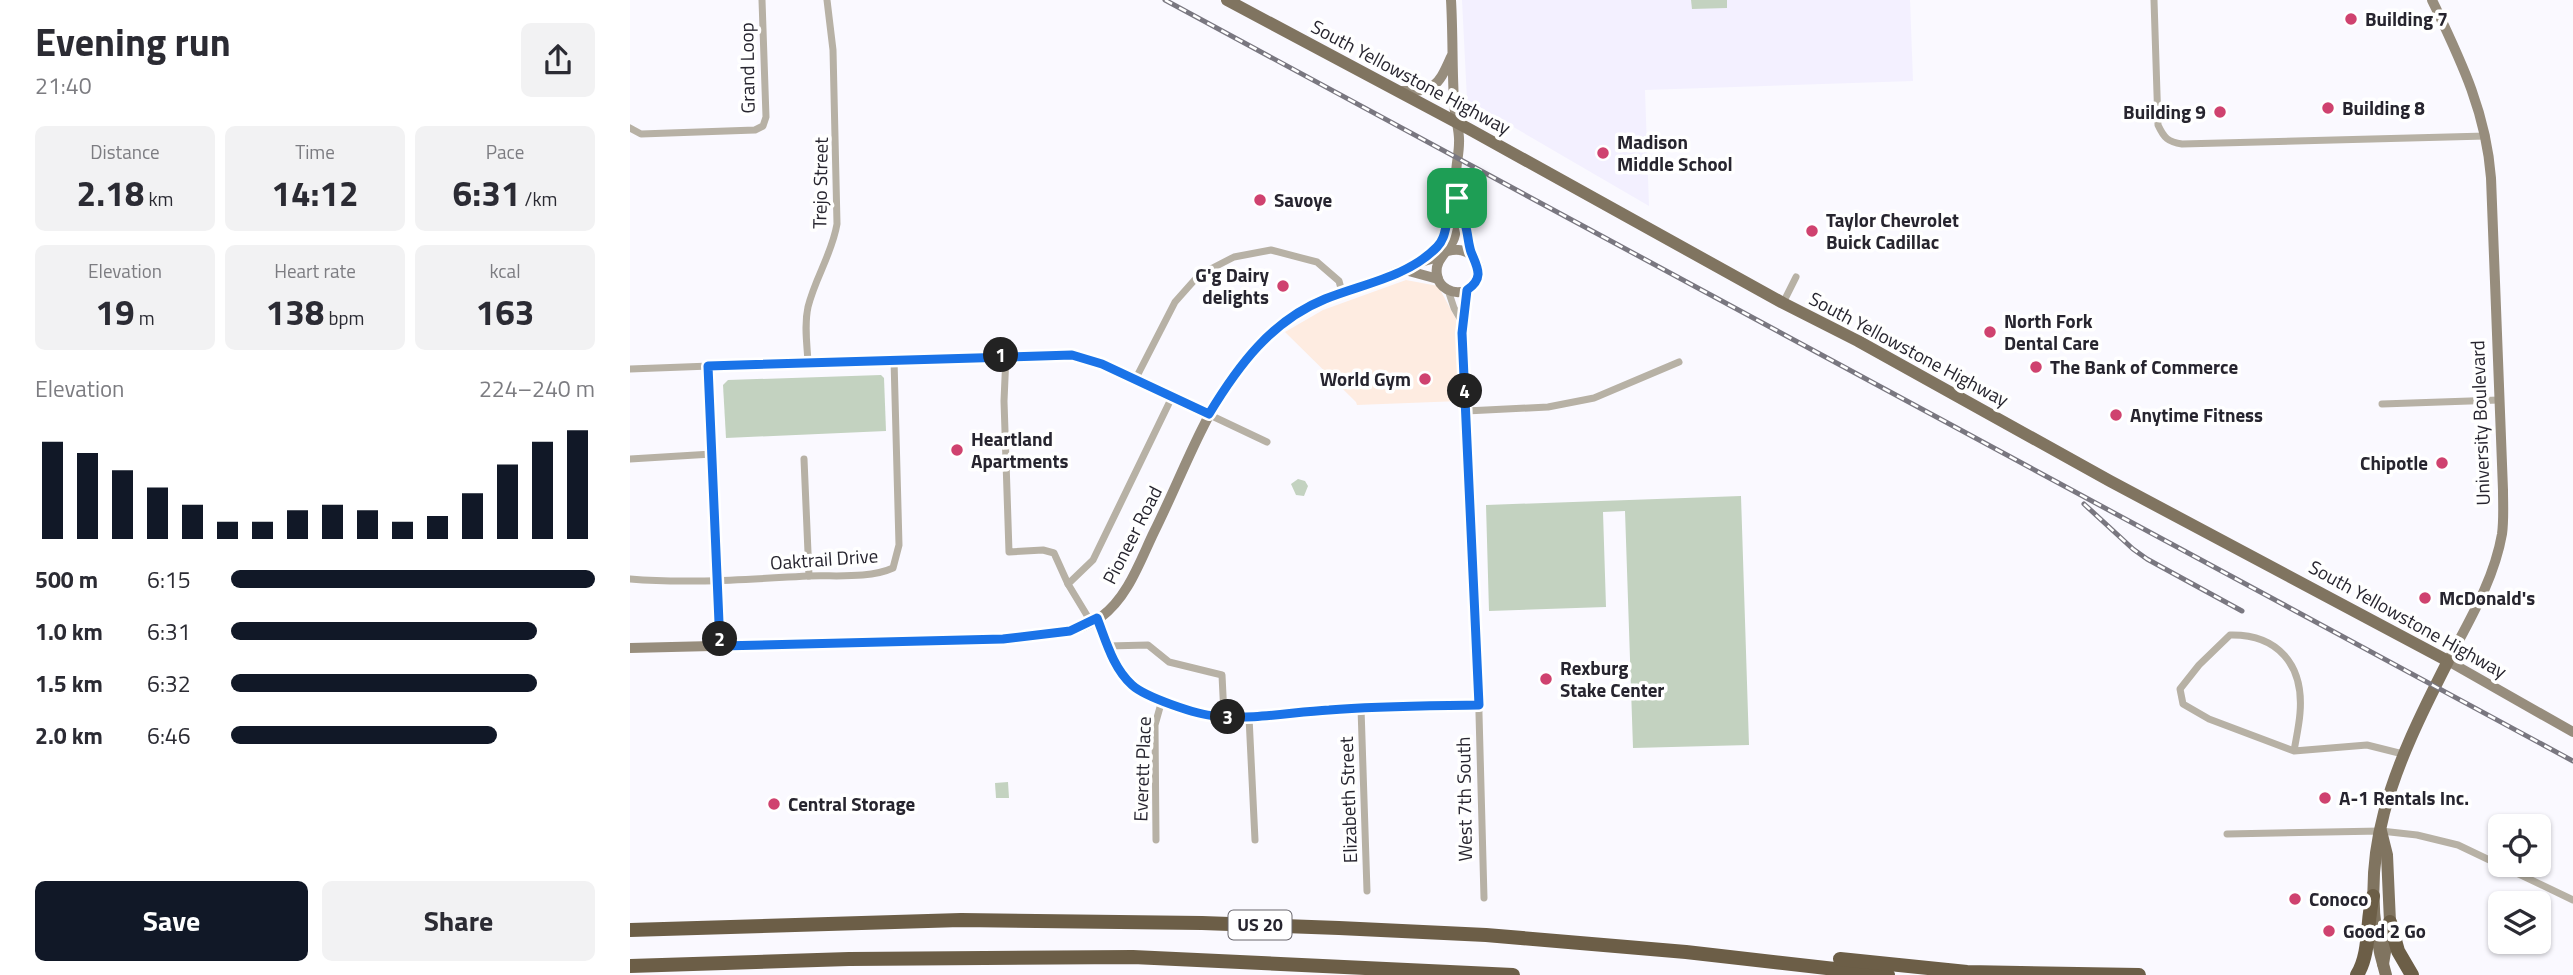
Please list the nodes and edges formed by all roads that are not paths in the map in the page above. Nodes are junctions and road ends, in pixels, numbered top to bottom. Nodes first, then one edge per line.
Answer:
1 (762, 0) edge
2 (827, 0) edge
3 (1227, 0) edge
4 (1451, 0) edge
5 (2154, 0) edge
6 (2432, 0) edge
7 (1453, 51) junction
8 (1395, 91) junction
9 (1456, 123) junction
10 (630, 128) edge
11 (2486, 136) junction
12 (1457, 198) junction
13 (1459, 214) junction
14 (1445, 254) junction
15 (1472, 255) junction
16 (1422, 259) junction
17 (1405, 270) junction
18 (1796, 277) dead end
19 (1438, 279) junction
20 (1448, 290) junction
21 (1467, 290) junction
22 (1342, 292) junction
23 (1783, 303) junction
24 (1462, 322) junction
25 (1006, 355) junction
26 (894, 359) junction
27 (808, 362) junction
28 (1679, 362) dead end
29 (708, 366) junction
30 (630, 369) edge
31 (1135, 380) junction
32 (1172, 397) junction
33 (2499, 400) junction
34 (2382, 404) dead end
35 (1466, 411) junction
36 (1209, 414) junction
37 (1267, 442) dead end
38 (712, 454) junction
39 (630, 459) edge
40 (804, 459) dead end
41 (809, 576) junction
42 (630, 579) edge
43 (718, 580) junction
44 (1068, 584) junction
45 (1094, 620) junction
46 (720, 646) junction
47 (1108, 646) junction
48 (630, 648) edge
49 (2448, 662) junction
50 (1162, 699) junction
51 (1479, 705) junction
52 (1361, 708) junction
53 (1224, 716) junction
54 (1248, 717) junction
55 (2573, 732) edge
56 (2294, 751) junction
57 (2403, 754) junction
58 (2381, 831) junction
59 (2227, 834) dead end
60 (1156, 840) dead end
61 (1255, 840) dead end
62 (1367, 891) dead end
63 (2374, 896) junction
64 (1484, 898) dead end
65 (2573, 900) edge
66 (2390, 922) junction
67 (630, 930) edge
68 (1642, 948) junction
69 (630, 966) edge
70 (2383, 972) edge
71 (1513, 975) edge
72 (1888, 975) edge
73 (2139, 975) edge
74 (2357, 975) edge
75 (2412, 975) edge

1 - 10 street, Grand Loop
2 - 27 street, Trejo Street
3 - 8 main road, South Yellowstone Highway
4 - 7 street
5 - 11 street
6 - 11 street, University Boulevard
7 - 8 street
7 - 9 street
8 - 9 main road, South Yellowstone Highway
9 - 12 street
9 - 23 main road, South Yellowstone Highway
11 - 33 street, University Boulevard
12 - 13 street
12 - 16 street
13 - 14 street
13 - 15 street
14 - 15 street
14 - 16 street, Pioneer Road
14 - 19 street
15 - 21 street
16 - 17 street, Pioneer Road
17 - 19 street
17 - 22 street, Pioneer Road
18 - 23 street
19 - 20 street
20 - 21 street
20 - 24 street, West 7th South
21 - 24 street, West 7th South
22 - 31 street
22 - 36 street, Pioneer Road
23 - 49 main road, South Yellowstone Highway
24 - 35 street, West 7th South
25 - 26 street
25 - 31 street
25 - 44 street
26 - 27 street
26 - 41 street, Oaktrail Drive
27 - 29 street
28 - 35 street
29 - 30 street
29 - 38 street
31 - 32 street
32 - 36 street
32 - 44 street
33 - 34 street
33 - 49 street, University Boulevard
35 - 51 street, West 7th South
36 - 37 street
36 - 45 street, Pioneer Road
38 - 39 street
38 - 43 street
40 - 41 street
41 - 43 street, Oaktrail Drive
42 - 43 street, Oaktrail Drive
43 - 46 street
44 - 45 street
45 - 46 street, Pioneer Road
45 - 47 street
46 - 48 street, Pioneer Road
47 - 50 street
47 - 53 street
49 - 55 street, South Yellowstone Highway
49 - 57 main road, University Boulevard
50 - 53 street
50 - 60 street, Everett Place
51 - 52 street
51 - 64 street, West 7th South
52 - 54 street
52 - 62 street, Elizabeth Street
53 - 54 street
54 - 61 street
56 - 56 street
56 - 57 street
57 - 58 main road, University Boulevard
58 - 59 street
58 - 63 main road, University Boulevard
58 - 65 street
58 - 66 main road, University Boulevard
63 - 70 main road, University Boulevard
63 - 74 highway
66 - 70 main road, University Boulevard
66 - 75 highway
67 - 68 highway, US 20
68 - 72 highway, US 20
68 - 73 highway
69 - 71 highway, US 20

